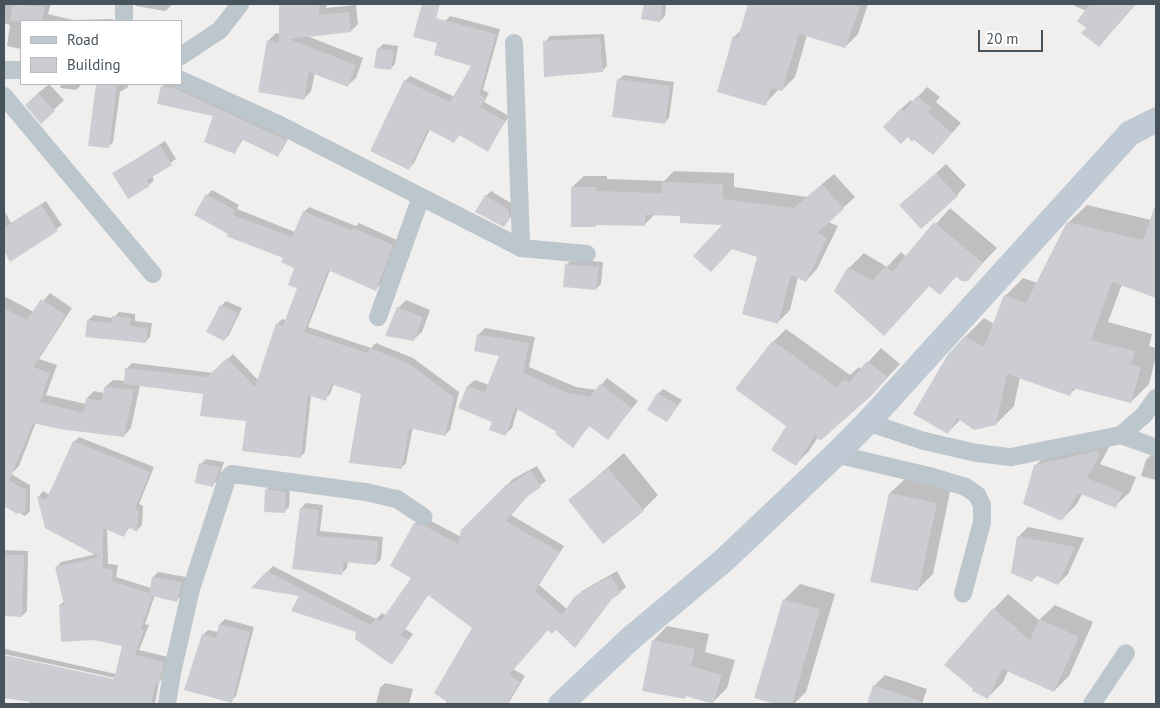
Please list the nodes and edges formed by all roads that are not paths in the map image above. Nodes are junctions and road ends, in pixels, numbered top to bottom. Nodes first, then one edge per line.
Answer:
1 (124, 4) edge
2 (240, 4) edge
3 (124, 20) edge
4 (514, 43) dead end
5 (182, 55) edge
6 (4, 70) edge
7 (20, 70) edge
8 (182, 80) edge
9 (4, 96) edge
10 (1156, 119) edge
11 (421, 197) junction
12 (521, 248) junction
13 (587, 254) dead end
14 (153, 274) dead end
15 (378, 317) dead end
16 (1156, 398) edge
17 (867, 422) junction
18 (1121, 435) junction
19 (1156, 448) edge
20 (834, 454) junction
21 (424, 517) dead end
22 (964, 594) dead end
23 (1126, 653) dead end
24 (167, 704) edge
25 (560, 704) edge
26 (1092, 704) edge

1 - 3 street
2 - 5 street
4 - 12 street
6 - 7 street
8 - 11 street
9 - 14 street
10 - 17 main road
11 - 12 street
11 - 15 street
12 - 13 street
16 - 18 street
17 - 18 street
17 - 20 main road
18 - 19 street
20 - 22 street
20 - 25 main road
21 - 24 street
23 - 26 street

